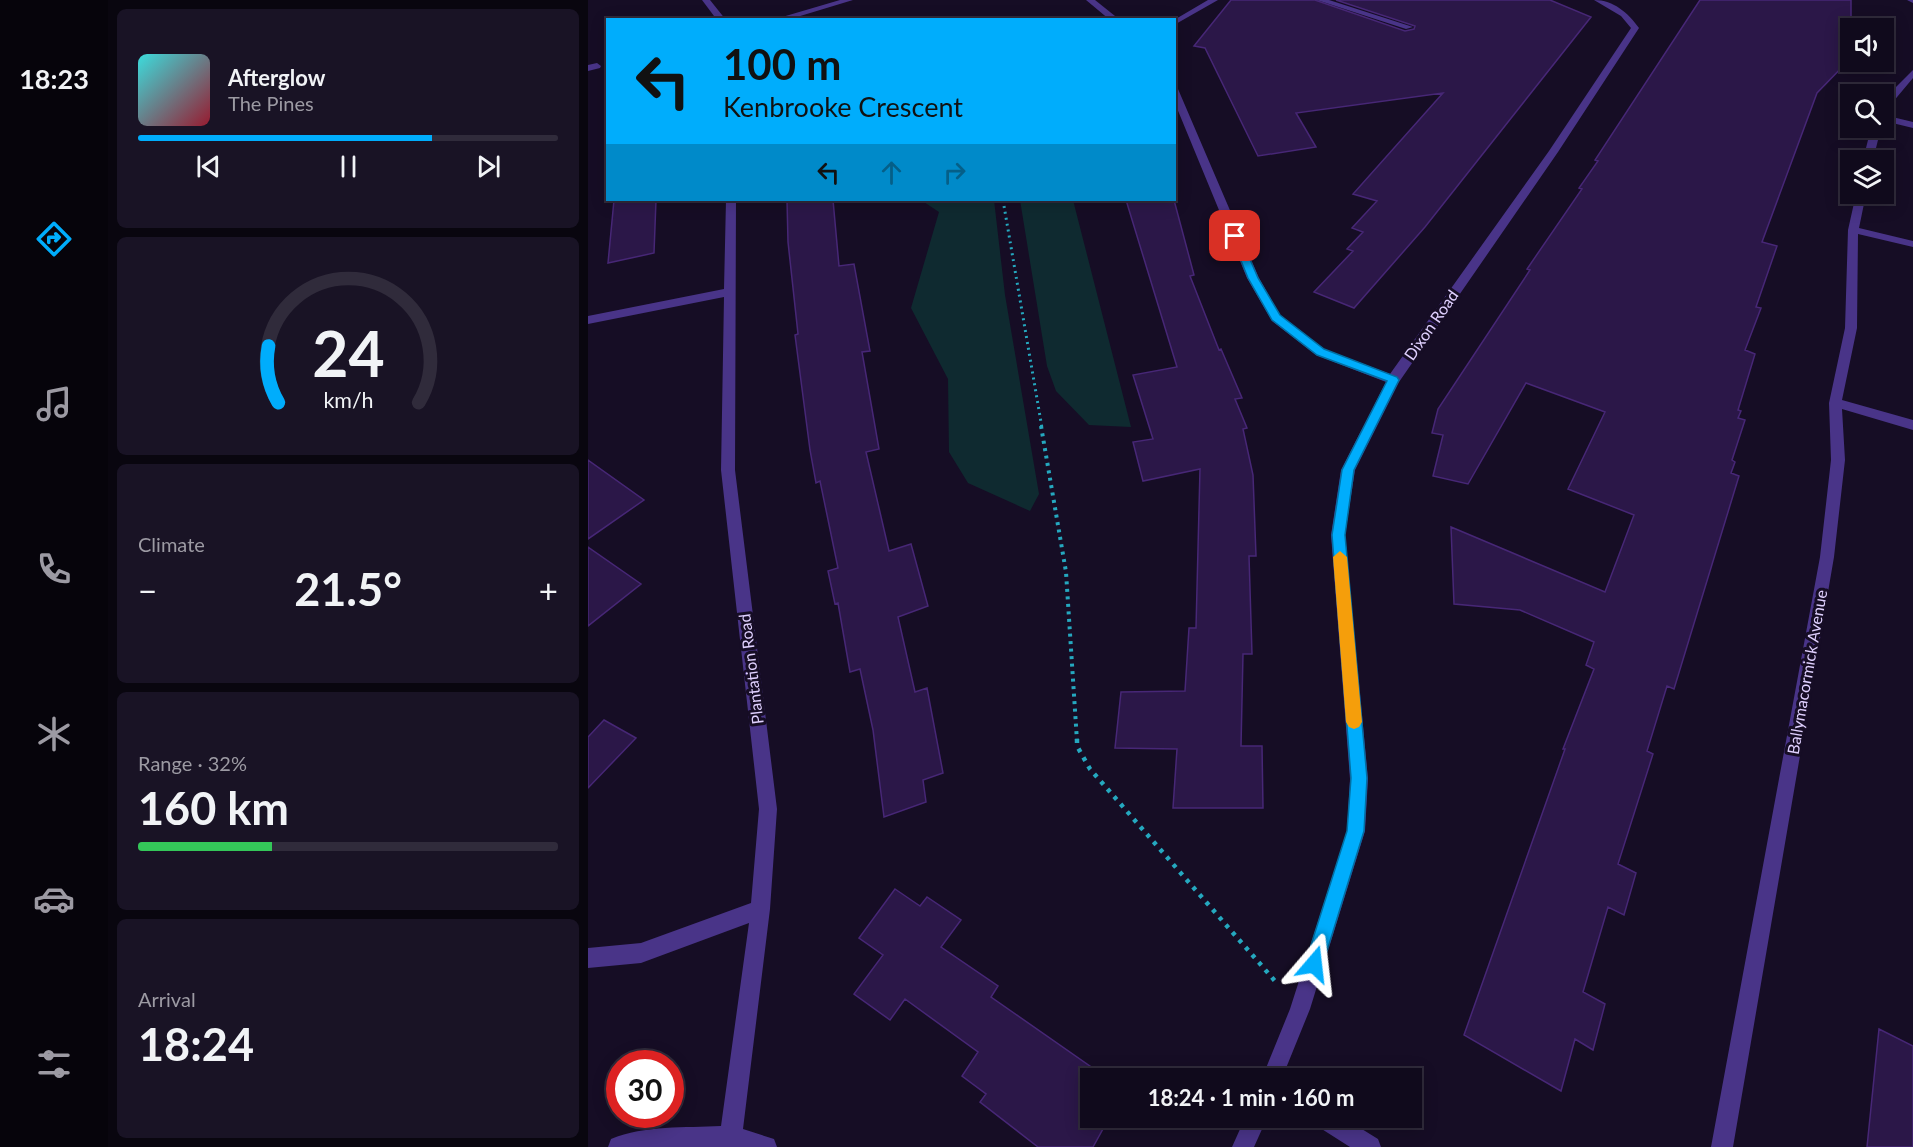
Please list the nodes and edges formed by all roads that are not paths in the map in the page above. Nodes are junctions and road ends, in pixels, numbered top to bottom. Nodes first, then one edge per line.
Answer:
1 (706, 0) edge
2 (849, 0) edge
3 (1090, 0) edge
4 (1214, 0) edge
5 (1321, 0) edge
6 (1598, 0) edge
7 (720, 18) edge
8 (783, 18) edge
9 (1113, 18) edge
10 (1176, 22) edge
11 (1409, 27) dead end
12 (1913, 73) edge
13 (1176, 93) edge
14 (1894, 95) edge
15 (1894, 120) edge
16 (1913, 125) edge
17 (730, 201) edge
18 (1859, 204) edge
19 (1853, 230) junction
20 (1913, 244) edge
21 (730, 292) junction
22 (588, 320) edge
23 (1393, 380) junction
24 (1835, 403) junction
25 (1913, 425) edge
26 (760, 909) junction
27 (588, 958) edge
28 (1276, 1068) edge
29 (1252, 1128) edge
30 (1341, 1128) edge
31 (731, 1137) junction
32 (620, 1147) edge
33 (766, 1147) edge
34 (1243, 1147) edge
35 (1370, 1147) edge
36 (1722, 1147) edge

1 - 7 street
2 - 8 street
3 - 9 street
4 - 10 street
5 - 11 street
6 - 23 street, Dixon Road
12 - 14 street
13 - 23 street
15 - 16 street
17 - 21 street, Plantation Road
18 - 19 street, Ballymacormick Avenue
19 - 20 street
19 - 24 street, Ballymacormick Avenue
21 - 22 street
21 - 26 street, Plantation Road
23 - 28 street, Dixon Road
24 - 25 street
24 - 36 street, Ballymacormick Avenue
26 - 27 street
26 - 31 street, Plantation Road
29 - 34 street
30 - 35 street
31 - 32 street
31 - 33 street

